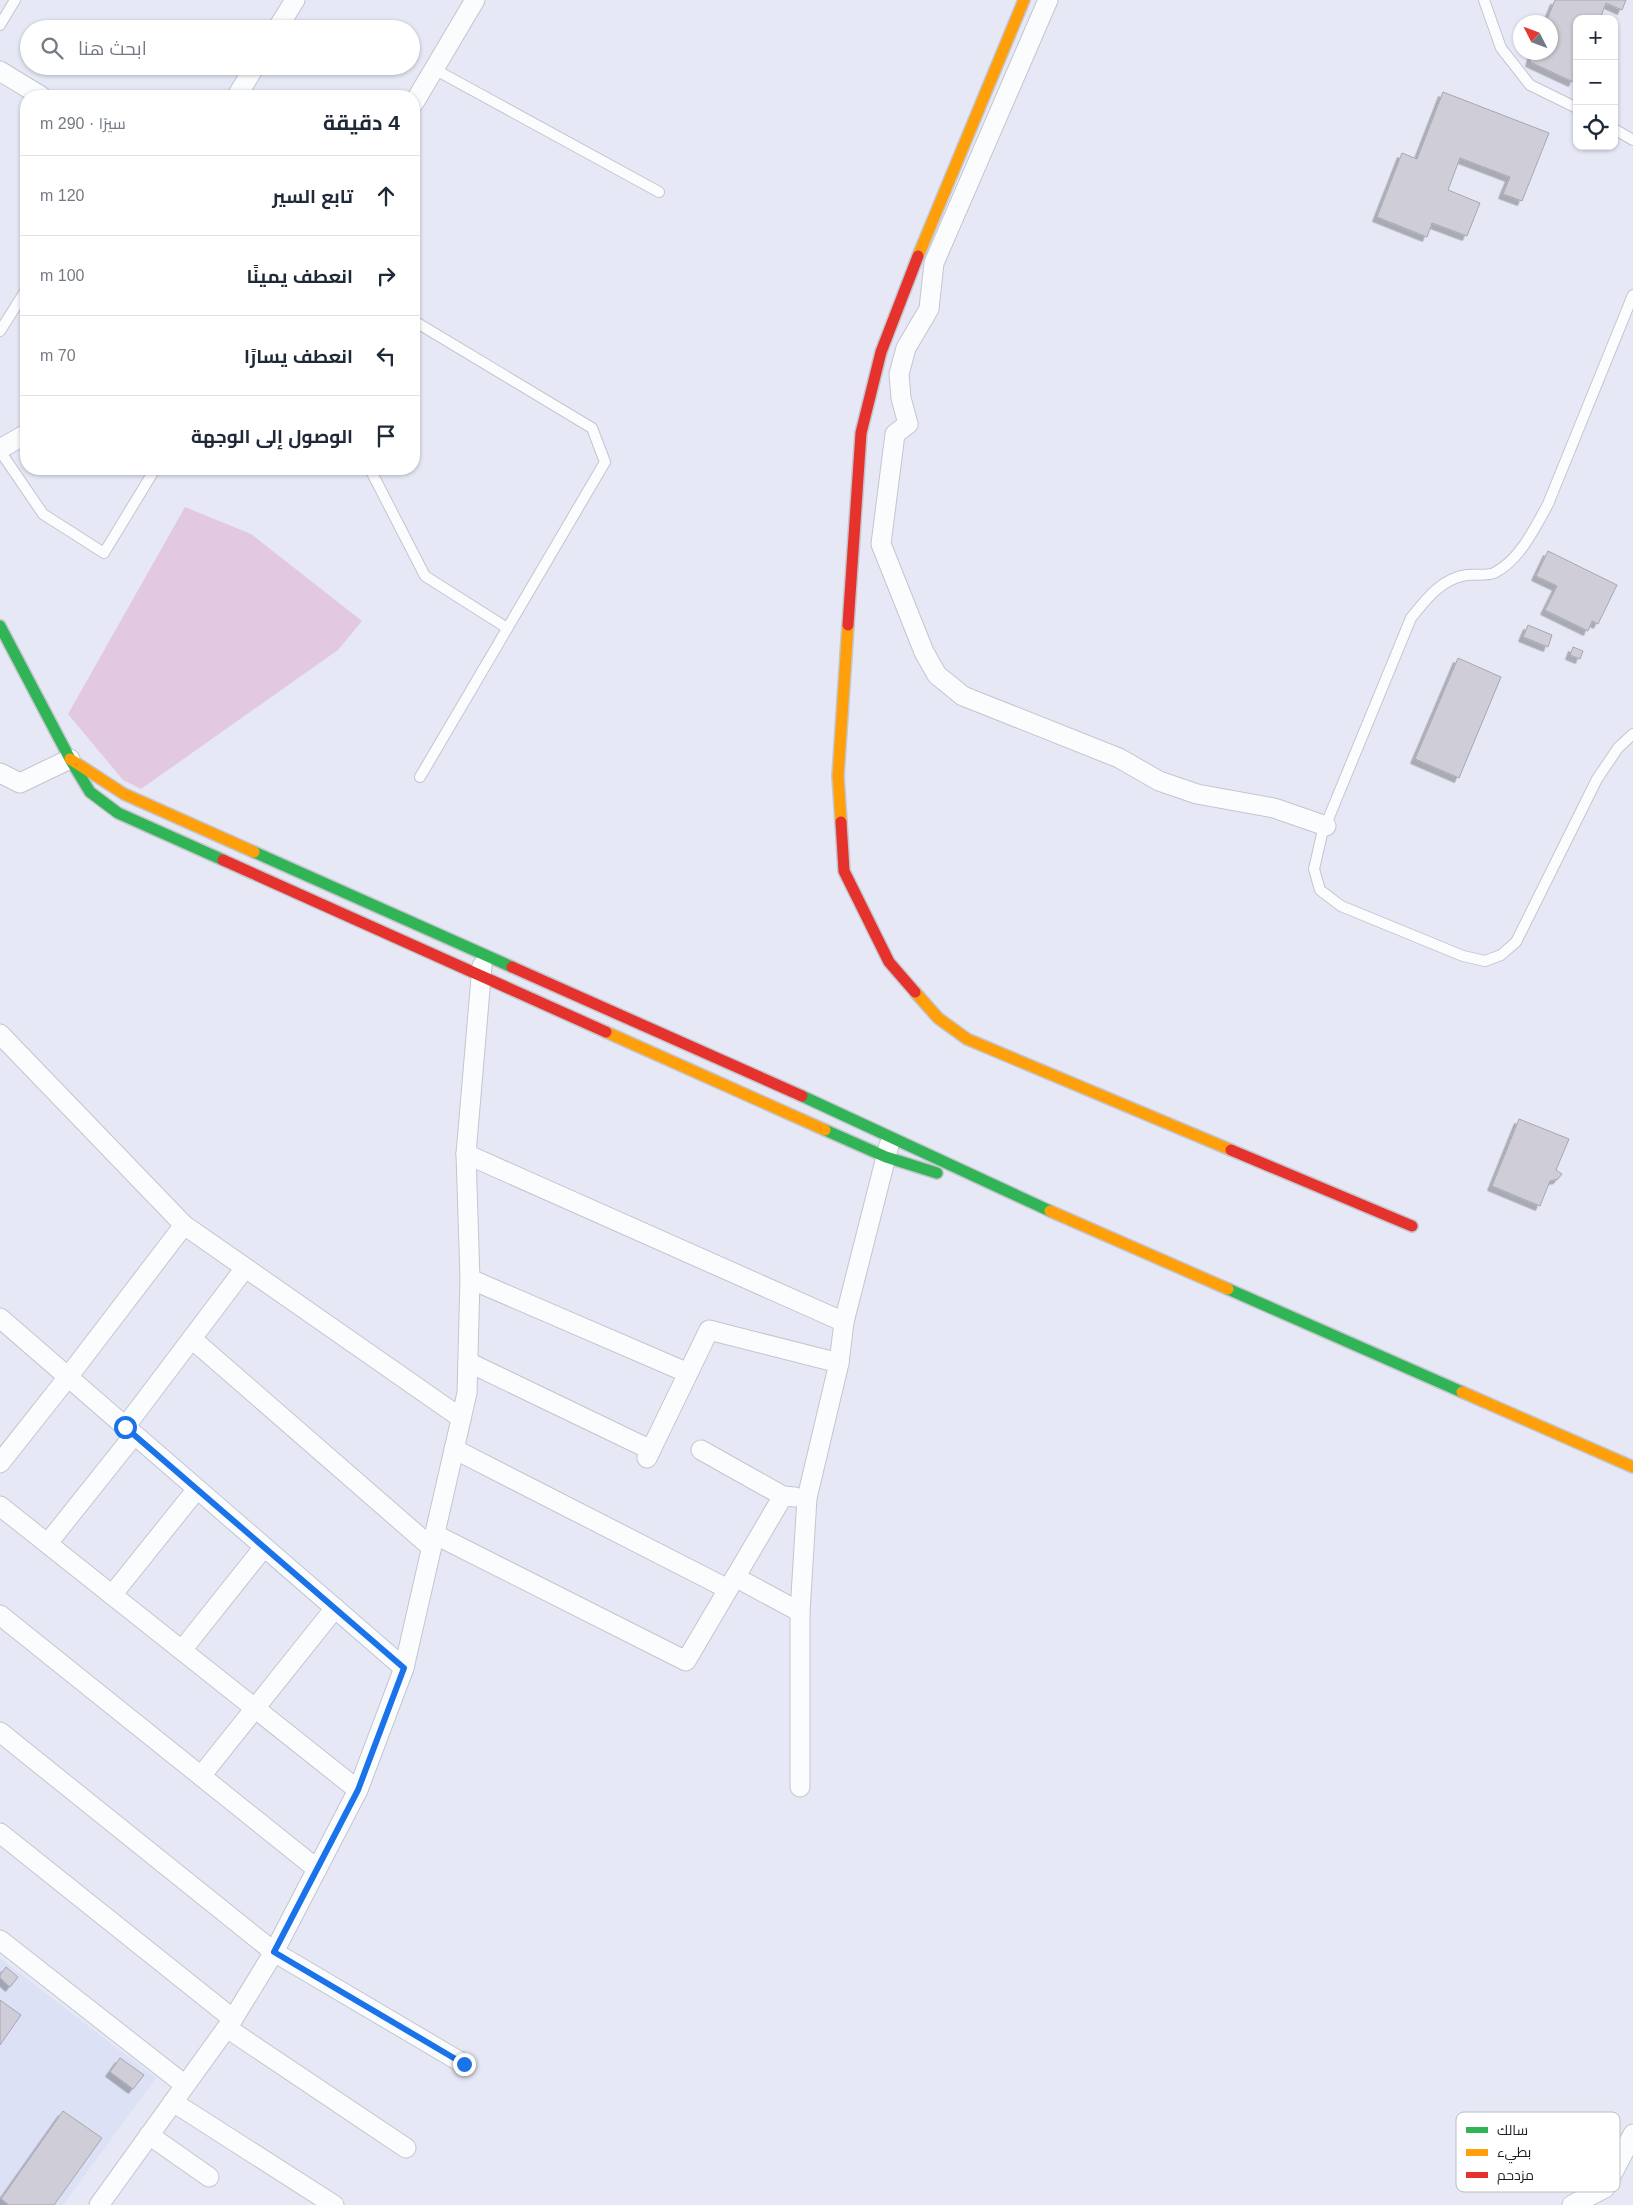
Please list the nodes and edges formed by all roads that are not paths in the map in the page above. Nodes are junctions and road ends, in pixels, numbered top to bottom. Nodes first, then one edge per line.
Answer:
1 (15, 0) edge
2 (294, 0) edge
3 (475, 0) edge
4 (1024, 0) edge
5 (1048, 0) edge
6 (1484, 0) edge
7 (282, 20) edge
8 (0, 25) edge
9 (434, 69) junction
10 (0, 71) edge
11 (250, 75) edge
12 (32, 90) edge
13 (241, 90) edge
14 (420, 93) edge
15 (1573, 106) edge
16 (1618, 131) edge
17 (1633, 140) edge
18 (659, 192) dead end
19 (1633, 295) edge
20 (20, 299) edge
21 (420, 325) edge
22 (0, 331) edge
23 (20, 438) edge
24 (0, 450) edge
25 (151, 475) edge
26 (373, 475) edge
27 (0, 626) edge
28 (508, 628) junction
29 (1633, 734) edge
30 (70, 759) junction
31 (0, 773) edge
32 (420, 777) dead end
33 (1326, 826) junction
34 (483, 954) junction
35 (482, 976) junction
36 (0, 1034) edge
37 (892, 1136) junction
38 (466, 1154) junction
39 (886, 1157) junction
40 (1025, 1200) junction
41 (184, 1225) junction
42 (1412, 1226) dead end
43 (245, 1268) junction
44 (470, 1279) junction
45 (0, 1318) edge
46 (844, 1322) junction
47 (192, 1339) junction
48 (468, 1362) junction
49 (839, 1364) junction
50 (688, 1373) junction
51 (68, 1377) junction
52 (461, 1418) junction
53 (130, 1431) junction
54 (6, 1442) edge
55 (454, 1449) junction
56 (701, 1450) dead end
57 (0, 1463) edge
58 (1633, 1467) edge
59 (197, 1488) junction
60 (783, 1496) junction
61 (807, 1498) junction
62 (0, 1506) edge
63 (433, 1541) junction
64 (48, 1543) junction
65 (264, 1547) junction
66 (732, 1583) junction
67 (112, 1595) junction
68 (335, 1608) junction
69 (800, 1612) junction
70 (0, 1614) edge
71 (182, 1650) junction
72 (404, 1668) junction
73 (255, 1708) junction
74 (0, 1732) edge
75 (201, 1776) junction
76 (800, 1787) dead end
77 (358, 1790) junction
78 (0, 1833) edge
79 (317, 1869) junction
80 (0, 1940) edge
81 (274, 1952) junction
82 (230, 2024) junction
83 (464, 2064) dead end
84 (185, 2085) junction
85 (173, 2102) junction
86 (1633, 2134) edge
87 (149, 2135) junction
88 (406, 2148) dead end
89 (1620, 2160) edge
90 (209, 2177) dead end
91 (1598, 2192) edge
92 (98, 2205) edge
93 (334, 2205) edge
94 (1572, 2205) edge

1 - 8 lane
2 - 7 street
3 - 9 street
4 - 42 street
5 - 33 street
6 - 15 lane
9 - 14 street
9 - 18 lane
10 - 12 street
11 - 13 street
16 - 17 lane
19 - 33 lane
20 - 22 lane
21 - 28 lane
23 - 24 street
24 - 25 lane
26 - 28 lane
27 - 30 street
28 - 32 lane
29 - 33 lane
30 - 31 street
30 - 34 street
30 - 35 street
34 - 35 street
34 - 37 street
35 - 38 street
35 - 39 street
36 - 41 street
37 - 39 street
37 - 40 street
38 - 44 street
38 - 46 street
39 - 40 street
39 - 46 street
40 - 58 street
41 - 43 street
41 - 51 street
43 - 47 street
43 - 52 street
44 - 48 street
44 - 50 street
45 - 51 street
46 - 49 street
47 - 53 street
47 - 63 street
48 - 50 street
48 - 52 street
49 - 50 street
49 - 61 street
51 - 53 street
51 - 54 street
52 - 55 street
53 - 59 street
53 - 64 street
54 - 57 street
55 - 63 street
55 - 66 street
56 - 60 street
59 - 65 street
59 - 67 street
60 - 61 street
60 - 66 street
61 - 69 street
62 - 64 street
63 - 66 street
63 - 72 street
64 - 67 street
65 - 68 street
65 - 71 street
66 - 69 street
67 - 71 street
68 - 72 street
68 - 73 street
69 - 76 street
70 - 75 street
71 - 73 street
72 - 77 street
73 - 75 street
73 - 77 street
74 - 81 street
75 - 79 street
77 - 79 street
78 - 82 street
79 - 81 street
80 - 84 street
81 - 82 street
81 - 83 street
82 - 84 street
82 - 88 street
84 - 85 street
85 - 87 street
85 - 93 street
86 - 89 street
87 - 90 street
87 - 92 street
91 - 94 street

